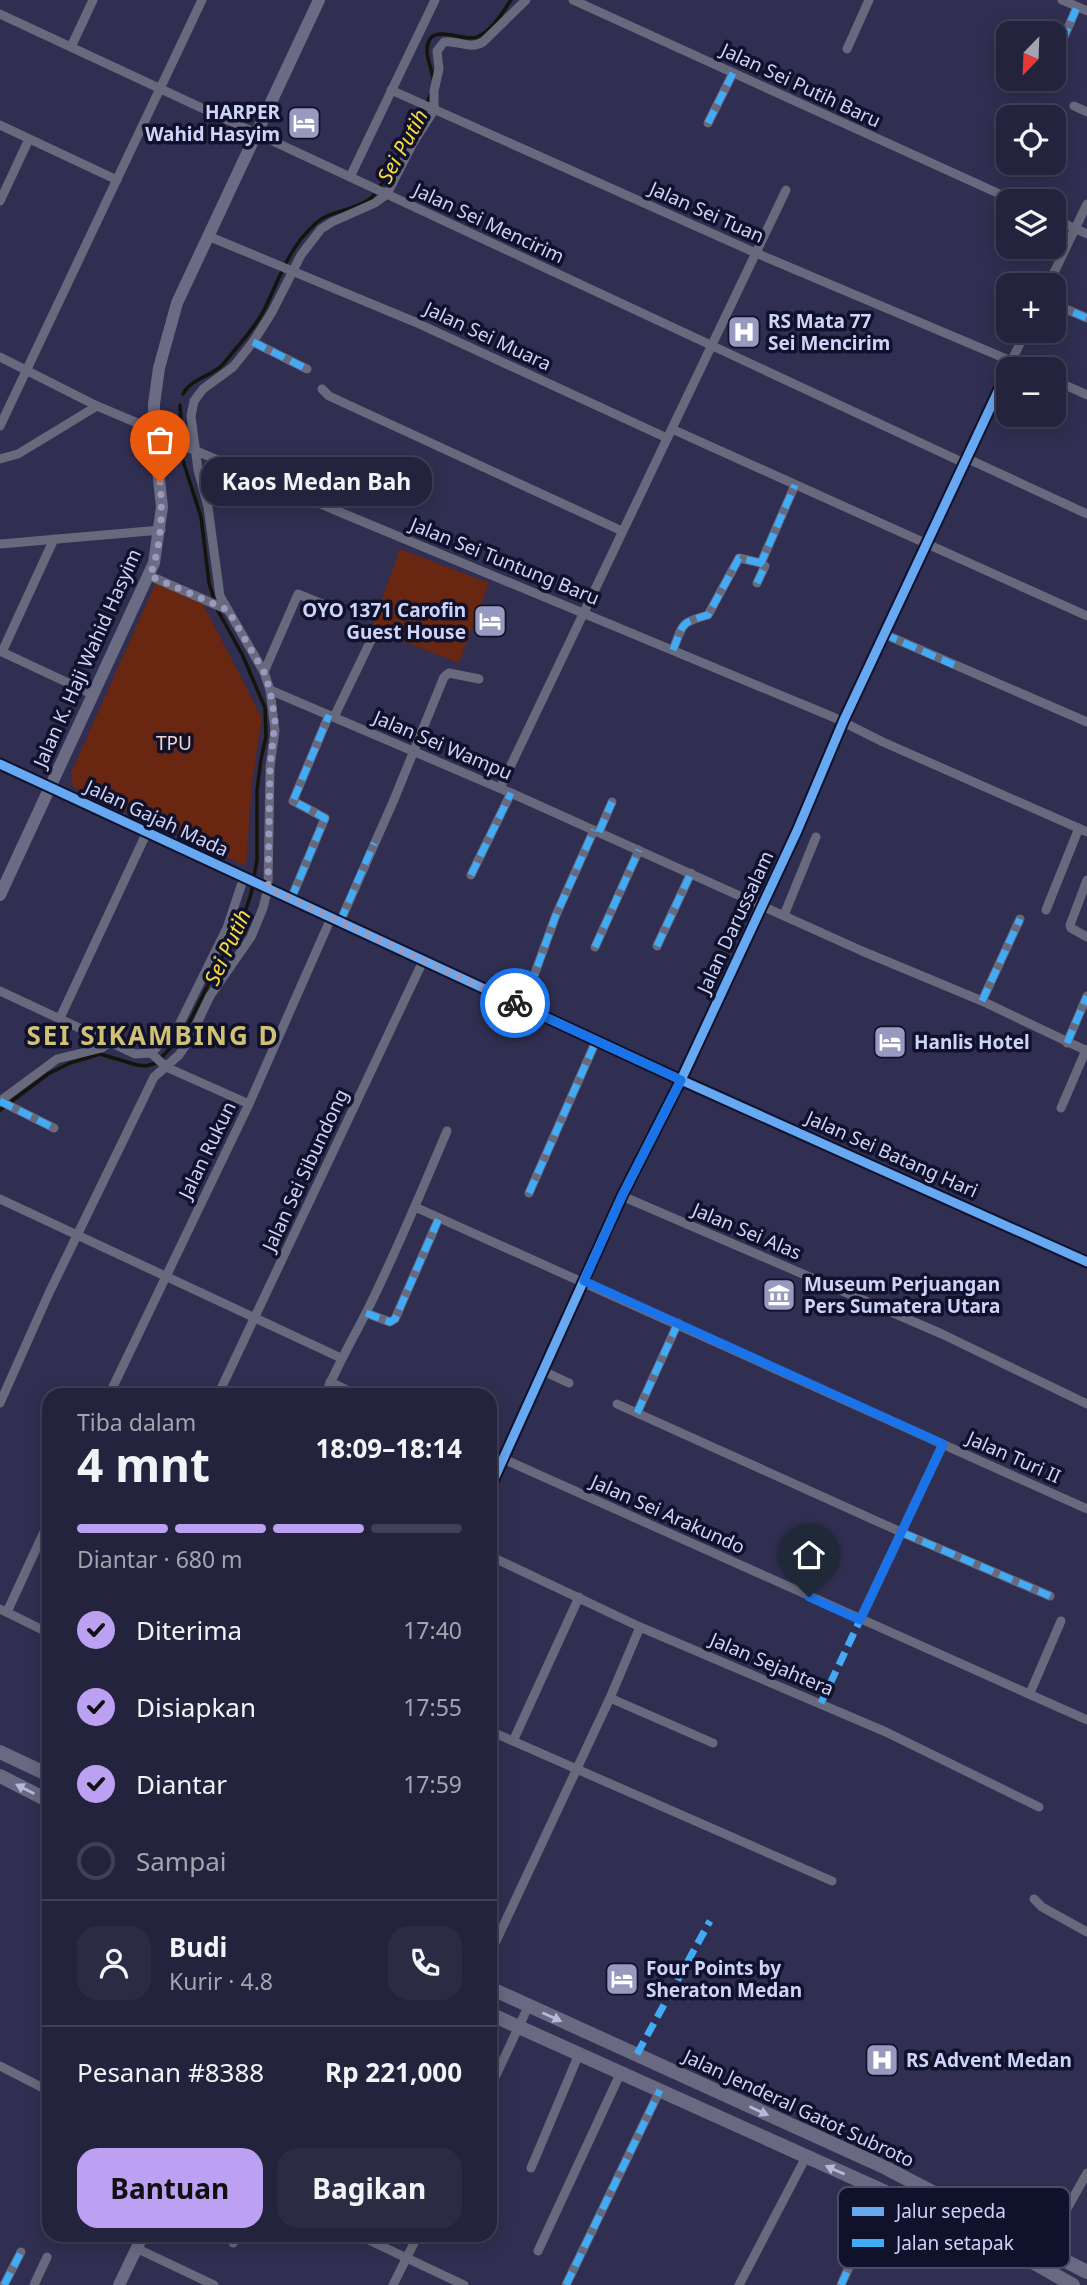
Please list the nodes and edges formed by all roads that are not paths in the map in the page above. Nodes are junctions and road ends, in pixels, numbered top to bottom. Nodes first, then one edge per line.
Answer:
1 (93, 0) edge
2 (202, 0) edge
3 (319, 0) edge
4 (435, 0) edge
5 (526, 0) edge
6 (573, 0) edge
7 (869, 0) edge
8 (1062, 0) edge
9 (1082, 9) edge
10 (0, 14) edge
11 (1066, 38) edge
12 (71, 47) junction
13 (847, 49) dead end
14 (733, 73) junction
15 (160, 89) junction
16 (391, 90) junction
17 (1074, 106) dead end
18 (432, 109) junction
19 (1087, 112) edge
20 (708, 123) dead end
21 (0, 125) edge
22 (257, 134) junction
23 (29, 139) junction
24 (350, 177) junction
25 (117, 180) junction
26 (786, 190) dead end
27 (996, 192) edge
28 (386, 194) junction
29 (0, 201) edge
30 (1087, 204) edge
31 (1066, 225) edge
32 (1075, 229) junction
33 (1087, 234) edge
34 (208, 236) junction
35 (756, 253) junction
36 (292, 269) junction
37 (1054, 273) edge
38 (1066, 309) edge
39 (1087, 318) edge
40 (253, 342) junction
41 (710, 345) junction
42 (0, 357) edge
43 (996, 361) edge
44 (307, 369) dead end
45 (26, 370) junction
46 (1066, 385) edge
47 (322, 389) dead end
48 (996, 395) edge
49 (1087, 395) edge
50 (97, 406) junction
51 (0, 426) edge
52 (154, 431) junction
53 (669, 433) junction
54 (191, 447) junction
55 (0, 459) edge
56 (965, 461) junction
57 (795, 485) junction
58 (1087, 514) edge
59 (160, 530) junction
60 (622, 531) junction
61 (54, 539) junction
62 (0, 544) edge
63 (926, 544) junction
64 (761, 563) junction
65 (150, 576) junction
66 (757, 583) dead end
67 (225, 609) junction
68 (337, 610) dead end
69 (582, 612) junction
70 (1087, 616) edge
71 (884, 634) junction
72 (373, 636) dead end
73 (673, 650) junction
74 (1, 651) edge
75 (264, 672) junction
76 (479, 679) dead end
77 (270, 690) junction
78 (94, 695) junction
79 (331, 716) junction
80 (843, 722) junction
81 (1087, 722) edge
82 (413, 753) junction
83 (0, 764) edge
84 (50, 787) junction
85 (500, 788) junction
86 (511, 793) junction
87 (612, 802) dead end
88 (1083, 830) edge
89 (597, 831) junction
90 (147, 832) junction
91 (816, 837) dead end
92 (639, 850) junction
93 (691, 873) junction
94 (471, 875) dead end
95 (246, 878) junction
96 (1087, 880) edge
97 (2, 886) edge
98 (266, 888) junction
99 (291, 899) junction
100 (762, 906) junction
101 (1046, 910) dead end
102 (784, 915) junction
103 (1020, 919) dead end
104 (336, 920) junction
105 (1087, 937) edge
106 (657, 946) dead end
107 (595, 947) dead end
108 (423, 961) junction
109 (0, 991) edge
110 (1087, 996) edge
111 (982, 1001) junction
112 (523, 1006) junction
113 (60, 1018) junction
114 (596, 1041) junction
115 (110, 1042) junction
116 (1066, 1043) junction
117 (1086, 1051) edge
118 (158, 1060) junction
119 (681, 1080) junction
120 (3, 1103) edge
121 (249, 1104) junction
122 (1061, 1108) dead end
123 (54, 1128) dead end
124 (447, 1131) dead end
125 (529, 1193) dead end
126 (622, 1196) junction
127 (0, 1199) edge
128 (415, 1207) junction
129 (439, 1218) junction
130 (77, 1234) junction
131 (1087, 1262) edge
132 (166, 1276) junction
133 (584, 1281) junction
134 (366, 1313) junction
135 (255, 1318) junction
136 (678, 1323) junction
137 (341, 1358) junction
138 (543, 1371) junction
139 (330, 1382) junction
140 (569, 1383) dead end
141 (112, 1388) edge
142 (221, 1388) edge
143 (328, 1388) edge
144 (343, 1388) edge
145 (0, 1403) edge
146 (617, 1404) dead end
147 (1087, 1404) edge
148 (637, 1413) junction
149 (943, 1444) junction
150 (497, 1456) edge
151 (503, 1459) junction
152 (497, 1472) edge
153 (1087, 1509) edge
154 (903, 1533) junction
155 (42, 1535) edge
156 (497, 1559) edge
157 (1050, 1596) dead end
158 (579, 1597) junction
159 (4, 1611) edge
160 (860, 1620) junction
161 (1061, 1621) dead end
162 (640, 1627) junction
163 (42, 1630) edge
164 (1030, 1693) junction
165 (610, 1698) junction
166 (1087, 1720) edge
167 (497, 1735) edge
168 (513, 1741) junction
169 (713, 1743) dead end
170 (0, 1752) edge
171 (576, 1769) junction
172 (42, 1772) edge
173 (0, 1776) edge
174 (42, 1797) edge
175 (1039, 1807) dead end
176 (832, 1881) dead end
177 (1034, 1899) dead end
178 (1087, 1932) edge
179 (497, 1939) edge
180 (497, 1992) edge
181 (528, 2007) junction
182 (497, 2017) edge
183 (520, 2028) junction
184 (579, 2054) junction
185 (0, 2066) edge
186 (621, 2073) junction
187 (497, 2074) edge
188 (42, 2087) edge
189 (660, 2091) junction
190 (806, 2157) junction
191 (531, 2168) dead end
192 (1087, 2173) edge
193 (874, 2187) edge
194 (924, 2187) edge
195 (1070, 2203) edge
196 (139, 2242) edge
197 (373, 2242) edge
198 (415, 2242) edge
199 (136, 2248) junction
200 (538, 2251) dead end
201 (21, 2252) dead end
202 (47, 2257) dead end
203 (407, 2258) junction
204 (1070, 2263) edge
205 (848, 2268) edge
206 (1043, 2268) edge
207 (1087, 2272) edge
208 (4, 2285) edge
209 (34, 2285) edge
210 (119, 2285) edge
211 (214, 2285) edge
212 (393, 2285) edge
213 (464, 2285) edge
214 (566, 2285) edge
215 (739, 2285) edge
216 (841, 2285) edge
217 (1073, 2285) edge

1 - 12 street
2 - 15 street
3 - 22 street, Jalan K. Haji Wahid Hasyim
4 - 16 street
5 - 18 street
6 - 14 street, Jalan Sei Putih Baru
7 - 13 street
8 - 9 street
9 - 11 street
10 - 12 street, Jalan Sei Mencirim
12 - 15 street, Jalan Sei Mencirim
14 - 20 street
14 - 27 street, Jalan Sei Putih Baru
15 - 22 street, Jalan Sei Mencirim
15 - 25 street
16 - 18 street, Jalan Sei Tuan
16 - 24 street
17 - 19 street
18 - 28 street
18 - 35 street, Jalan Sei Tuan
21 - 23 street
22 - 24 street, Jalan Sei Mencirim
22 - 34 street, Jalan K. Haji Wahid Hasyim
23 - 25 street
23 - 29 street
24 - 28 street, Jalan Sei Mencirim
25 - 45 street
26 - 35 street
28 - 36 street
28 - 41 street, Jalan Sei Mencirim
30 - 32 street
31 - 32 street
32 - 33 street
32 - 37 street
34 - 36 street, Jalan Sei Muara
34 - 52 street, Jalan K. Haji Wahid Hasyim
35 - 41 street
35 - 43 street, Jalan Sei Tuan
36 - 40 street
36 - 53 street, Jalan Sei Muara
38 - 39 street
40 - 44 street
40 - 54 street
41 - 53 street
41 - 56 street, Jalan Sei Mencirim
42 - 45 street, Jalan Sei Tuntung Baru
45 - 50 street, Jalan Sei Tuntung Baru
45 - 51 street
46 - 49 street
47 - 60 street
48 - 56 street, Jalan Darussalam
50 - 52 street, Jalan Sei Tuntung Baru
50 - 55 street
52 - 54 street, Jalan Sei Tuntung Baru
52 - 59 street, Jalan K. Haji Wahid Hasyim
53 - 57 street, Jalan Sei Muara
53 - 60 street
54 - 67 street
54 - 69 street, Jalan Sei Tuntung Baru
56 - 58 street, Jalan Sei Mencirim
56 - 63 street, Jalan Darussalam
57 - 63 street, Jalan Sei Muara
57 - 64 street
59 - 61 street
59 - 65 street, Jalan K. Haji Wahid Hasyim
60 - 69 street
61 - 62 street
61 - 74 street
63 - 70 street, Jalan Sei Muara
63 - 71 street, Jalan Darussalam
64 - 66 street
64 - 73 street
65 - 67 street
65 - 78 street, Jalan K. Haji Wahid Hasyim
67 - 75 street
68 - 75 street
69 - 73 street, Jalan Sei Tuntung Baru
69 - 85 street
71 - 80 street, Jalan Darussalam
71 - 81 street
72 - 79 street
73 - 80 street, Jalan Sei Tuntung Baru
74 - 78 street
75 - 77 street
76 - 82 street, Jalan Rukun
77 - 79 street, Jalan Sei Wampu
77 - 98 street
78 - 84 street, Jalan K. Haji Wahid Hasyim
79 - 82 street, Jalan Sei Wampu
79 - 99 street
80 - 88 street, Jalan Sei Tuntung Baru
80 - 100 street, Jalan Darussalam
82 - 85 street, Jalan Sei Wampu
82 - 104 street, Jalan Rukun
83 - 84 street, Jalan Gajah Mada
84 - 90 street, Jalan Gajah Mada
84 - 97 street, Jalan K. Haji Wahid Hasyim
85 - 86 street, Jalan Sei Wampu
86 - 89 street, Jalan Sei Wampu
86 - 94 street
87 - 89 street
88 - 101 street
89 - 92 street, Jalan Sei Wampu
89 - 112 street
90 - 95 street, Jalan Gajah Mada
90 - 113 street
91 - 102 street
92 - 93 street, Jalan Sei Wampu
92 - 107 street
93 - 100 street, Jalan Sei Wampu
93 - 106 street
95 - 98 street, Jalan Gajah Mada
95 - 118 street
96 - 105 street
98 - 99 street, Jalan Gajah Mada
98 - 118 street
99 - 104 street, Jalan Gajah Mada
100 - 102 street, Jalan Sei Wampu
100 - 119 street, Jalan Darussalam
102 - 111 street, Jalan Sei Wampu
103 - 111 street
104 - 108 street, Jalan Gajah Mada
104 - 121 street, Jalan Rukun
108 - 112 street, Jalan Gajah Mada
108 - 135 street, Jalan Sei Sibundong
109 - 113 street
110 - 116 street
111 - 116 street, Jalan Sei Wampu
112 - 114 street, Jalan Gajah Mada
113 - 115 street
114 - 119 street, Jalan Gajah Mada
114 - 125 street
115 - 118 street
115 - 120 street
116 - 117 street, Jalan Sei Wampu
117 - 122 street
118 - 121 street
118 - 130 street
119 - 126 street, Jalan Darussalam
119 - 131 street, Jalan Sei Batang Hari
120 - 123 street
121 - 132 street, Jalan Rukun
124 - 128 street
126 - 133 street, Jalan Darussalam
126 - 147 street, Jalan Sei Alas
127 - 130 street
128 - 129 street, Jalan Turi II
128 - 134 street
129 - 133 street, Jalan Turi II
129 - 134 street
130 - 132 street
130 - 145 street
132 - 135 street
132 - 141 street, Jalan Rukun
133 - 136 street, Jalan Turi II
133 - 138 street, Jalan Darussalam
134 - 137 street
135 - 137 street
135 - 142 street, Jalan Sei Sibundong
136 - 148 street
136 - 149 street, Jalan Turi II
137 - 139 street
138 - 140 street
138 - 151 street, Jalan Darussalam
139 - 143 street
139 - 144 street
146 - 148 street
148 - 154 street
149 - 153 street, Jalan Turi II
149 - 154 street
150 - 151 street, Jalan Sei Arakundo
151 - 152 street, Jalan Darussalam
151 - 160 street, Jalan Sei Arakundo
154 - 157 street
154 - 160 street
155 - 159 street
156 - 158 street, Jalan Sejahtera
158 - 162 street, Jalan Sejahtera
158 - 168 street
159 - 163 street
160 - 164 street, Jalan Sei Arakundo
161 - 164 street
162 - 165 street
162 - 175 street, Jalan Sejahtera
164 - 166 street, Jalan Sei Arakundo
165 - 169 street
165 - 171 street
167 - 168 street
168 - 171 street
170 - 172 main road
171 - 176 street
171 - 179 street
174 -> 173 main road
177 - 178 street
180 - 181 main road, Jalan Jenderal Gatot Subroto
181 - 183 street
181 -> 194 main road, Jalan Jenderal Gatot Subroto
182 - 183 main road, Jalan Jenderal Gatot Subroto
183 - 184 main road, Jalan Jenderal Gatot Subroto
183 - 187 street
184 - 186 main road, Jalan Jenderal Gatot Subroto
184 - 191 street
185 - 188 street
186 - 189 main road, Jalan Jenderal Gatot Subroto
186 - 200 street
189 - 190 main road, Jalan Jenderal Gatot Subroto
189 - 214 street
193 -> 190 main road, Jalan Jenderal Gatot Subroto
190 - 215 street
192 - 195 street
196 - 199 street
197 - 203 street
198 - 203 street
199 - 210 street
199 - 211 street
201 - 208 street
202 - 209 street
203 - 212 street
203 - 213 street
204 - 207 main road, Jalan Jenderal Gatot Subroto
205 - 216 street
206 - 217 main road, Jalan Jenderal Gatot Subroto

